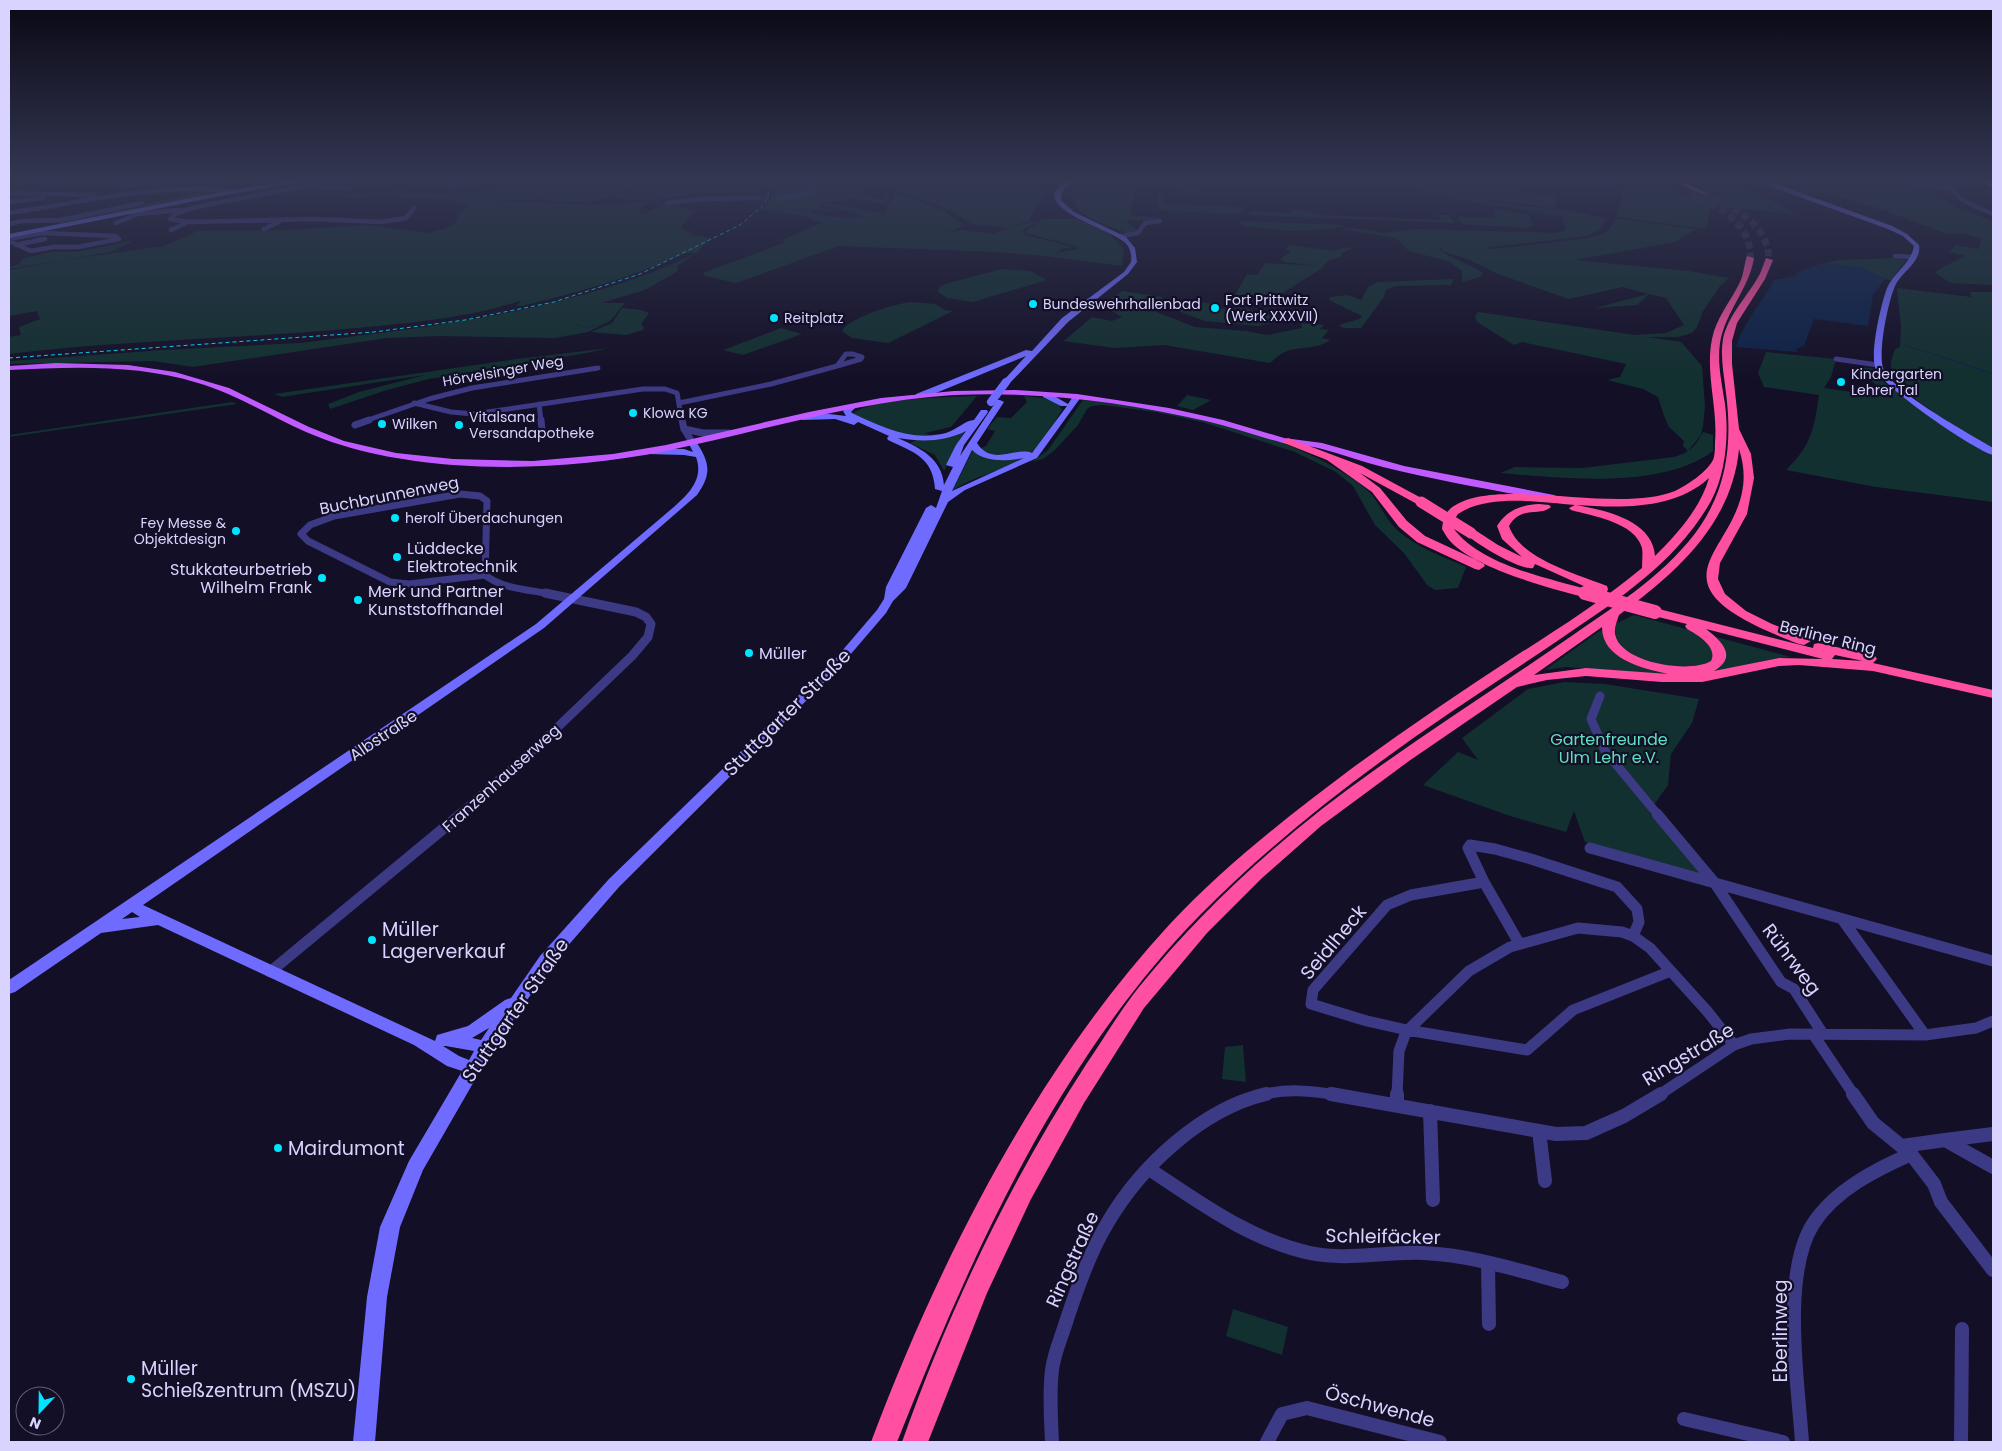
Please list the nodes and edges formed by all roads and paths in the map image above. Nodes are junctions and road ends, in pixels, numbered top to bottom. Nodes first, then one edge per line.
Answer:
1 (18, 245) edge
2 (89, 245) edge
3 (1131, 245) edge
4 (1916, 245) edge
5 (1895, 256) dead end
6 (1914, 257) junction
7 (1750, 258) tunnel mouth
8 (1769, 260) tunnel mouth
9 (1119, 278) junction
10 (1038, 347) junction
11 (1836, 359) dead end
12 (1878, 365) junction
13 (837, 367) dead end
14 (9, 368) edge
15 (598, 368) dead end
16 (1010, 382) junction
17 (1046, 395) junction
18 (918, 396) junction
19 (1072, 397) junction
20 (995, 402) junction
21 (414, 403) junction
22 (679, 403) junction
23 (539, 404) junction
24 (853, 406) junction
25 (1064, 408) junction
26 (833, 410) junction
27 (803, 417) junction
28 (843, 417) junction
29 (355, 425) dead end
30 (684, 429) junction
31 (542, 430) dead end
32 (1736, 430) junction
33 (734, 433) junction
34 (692, 442) junction
35 (1288, 442) junction
36 (973, 444) junction
37 (1040, 450) junction
38 (648, 451) junction
39 (1993, 452) edge
40 (701, 456) junction
41 (1331, 458) junction
42 (1716, 463) junction
43 (940, 489) junction
44 (944, 500) junction
45 (1576, 501) junction
46 (1648, 569) junction
47 (485, 575) junction
48 (1575, 579) junction
49 (1584, 593) junction
50 (572, 599) junction
51 (890, 599) junction
52 (1657, 608) junction
53 (1613, 613) junction
54 (1827, 649) junction
55 (1876, 667) junction
56 (1508, 687) junction
57 (1993, 687) edge
58 (1993, 694) edge
59 (1600, 696) dead end
60 (1590, 848) dead end
61 (1484, 882) junction
62 (1714, 882) junction
63 (132, 905) junction
64 (1842, 919) junction
65 (158, 920) junction
66 (89, 935) junction
67 (1633, 936) junction
68 (1519, 943) junction
69 (1993, 961) edge
70 (1671, 971) junction
71 (270, 972) junction
72 (9, 988) edge
73 (519, 999) junction
74 (1993, 1022) edge
75 (1407, 1030) junction
76 (1818, 1034) junction
77 (1924, 1035) junction
78 (420, 1040) junction
79 (443, 1040) junction
80 (1734, 1045) junction
81 (485, 1047) junction
82 (473, 1068) junction
83 (1397, 1105) junction
84 (1430, 1111) junction
85 (1539, 1131) junction
86 (1993, 1134) edge
87 (1945, 1140) junction
88 (1906, 1150) junction
89 (1993, 1167) edge
90 (1149, 1169) junction
91 (1545, 1180) dead end
92 (1433, 1200) dead end
93 (1488, 1264) junction
94 (1993, 1270) edge
95 (1562, 1282) dead end
96 (1488, 1324) dead end
97 (1962, 1329) dead end
98 (1684, 1418) dead end
99 (364, 1442) edge
100 (884, 1442) edge
101 (915, 1442) edge
102 (1052, 1442) edge
103 (1267, 1442) edge
104 (1440, 1442) edge
105 (1783, 1442) edge
106 (1802, 1442) edge
107 (1961, 1442) edge

1 - 2 street
3 - 9 main road, Stuttgarter Straße
4 - 6 main road
5 - 6 street
6 - 12 main road
7 - 42 highway
8 - 32 highway
9 - 10 main road, Stuttgarter Straße
9 - 16 main road, Stuttgarter Straße
10 - 16 main road, Stuttgarter Straße
10 - 18 main road
11 - 12 street
12 - 39 main road
13 - 22 street
14 - 38 main road
15 - 21 street, Hörvelsinger Weg
16 - 20 main road, Stuttgarter Straße, bridge
17 - 18 main road
17 - 19 main road
17 - 25 main road
18 - 24 main road
19 - 25 main road
19 - 35 main road
20 - 24 main road
20 - 36 main road, Stuttgarter Straße
20 - 43 main road, Stuttgarter Straße
21 - 23 street, Hörvelsinger Weg
21 - 29 street, Hörvelsinger Weg
22 - 23 street, Hörvelsinger Weg
22 - 30 street
23 - 31 street
24 - 26 main road
25 - 37 main road
26 - 27 main road
26 - 28 main road
27 - 28 main road
27 - 33 main road
28 - 43 main road
30 - 33 street
30 - 34 street
32 - 53 highway
32 - 54 highway
33 - 34 main road
34 - 38 main road
34 - 40 main road
35 - 41 highway
35 - 45 main road
36 - 37 main road
36 - 44 main road, Stuttgarter Straße
37 - 44 main road
38 - 40 main road
40 - 50 main road, Albstraße
41 - 48 highway, bridge
41 - 49 highway
42 - 45 highway
42 - 46 highway
43 - 51 main road, Stuttgarter Straße
44 - 51 main road, Stuttgarter Straße
45 - 49 highway
46 - 48 highway
46 - 100 highway
47 - 47 street, Buchbrunnenweg
47 - 50 street
48 - 52 highway
49 - 52 highway, bridge
50 - 63 main road, Albstraße
50 - 71 street, Franzenhauserweg
51 - 73 main road, Stuttgarter Straße
52 - 53 highway
52 - 54 highway, Berliner Ring
52 - 55 highway, Berliner Ring
53 - 56 highway
54 - 57 highway, Berliner Ring
55 - 56 highway
55 - 58 highway, Berliner Ring
56 - 101 highway
59 - 62 street, Rührweg
60 - 62 street
61 - 67 street
61 - 68 street
61 - 75 street, Seidlheck
62 - 64 street
62 - 76 street, Rührweg
63 - 65 main road
63 - 66 main road, Albstraße
64 - 69 street
64 - 77 street
65 - 66 main road
65 - 71 main road
66 - 72 main road, Albstraße
67 - 68 street
67 - 70 street
68 - 75 street
70 - 75 street
70 - 80 street
71 - 78 main road
73 - 79 main road
73 - 81 main road, Stuttgarter Straße
74 - 77 street, Ringstraße
75 - 83 street
76 - 77 street, Ringstraße
76 - 80 street, Ringstraße
76 - 88 street, Rührweg
78 - 79 main road
78 - 82 main road
79 - 81 main road
80 - 85 street, Ringstraße
81 - 82 main road, Stuttgarter Straße
82 - 99 main road, Stuttgarter Straße
83 - 84 street, Ringstraße
83 - 90 street, Ringstraße
84 - 85 street, Ringstraße
84 - 92 street
85 - 91 street
86 - 87 street
87 - 88 street
87 - 89 street
88 - 94 street, Rührweg
88 - 106 street, Eberlinweg
90 - 93 street, Schleifäcker
90 - 102 street, Ringstraße
93 - 95 street, Schleifäcker
93 - 96 street
97 - 107 street
98 - 105 street
103 - 104 street, Öschwende

